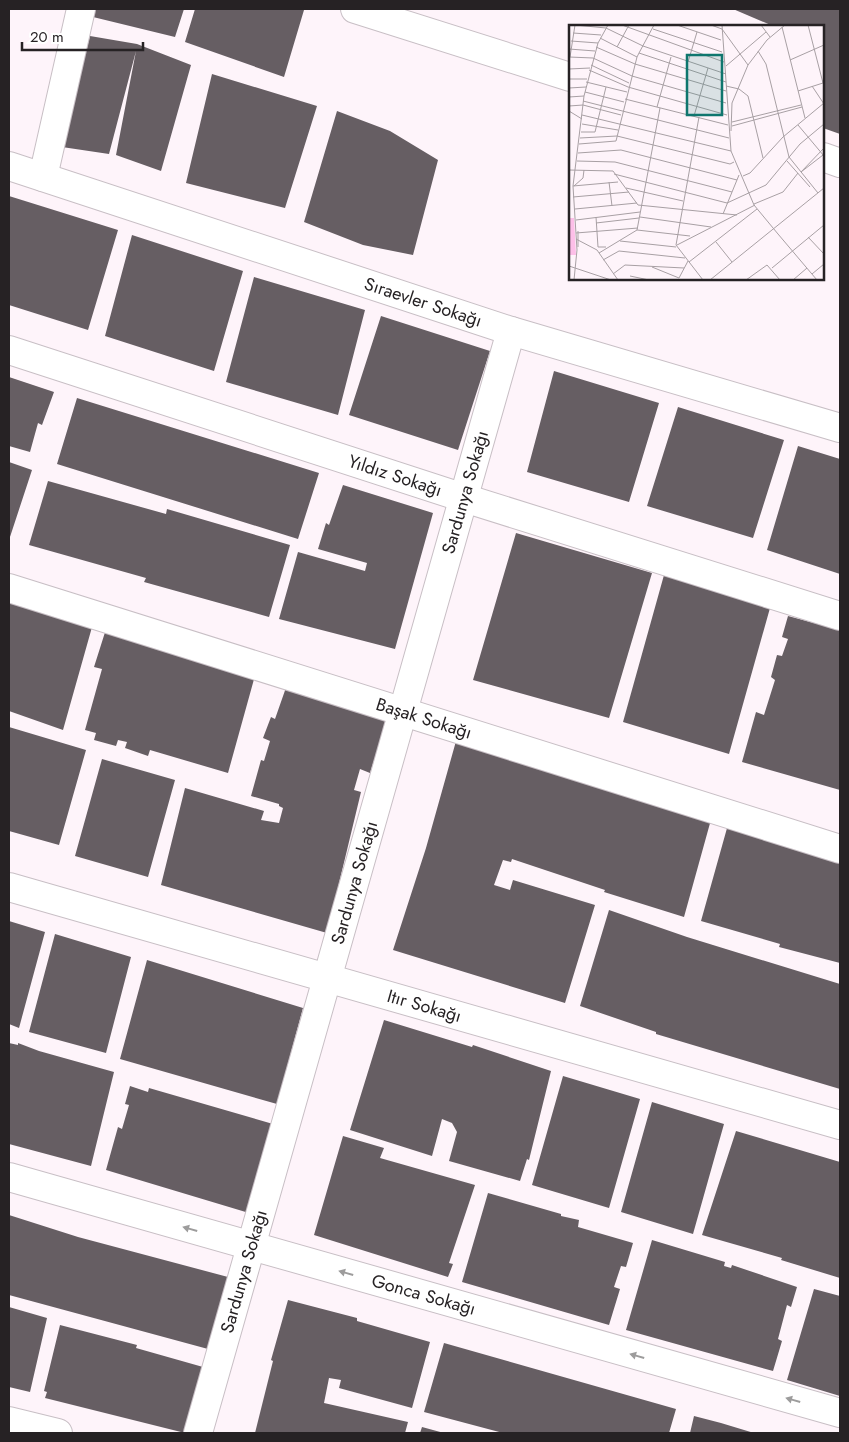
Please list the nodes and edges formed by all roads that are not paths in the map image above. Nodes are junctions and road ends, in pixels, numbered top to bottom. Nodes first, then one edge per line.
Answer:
1 (82, 9) edge
2 (355, 9) edge
3 (569, 77) edge
4 (824, 157) edge
5 (840, 163) edge
6 (9, 166) edge
7 (43, 177) junction
8 (511, 331) junction
9 (9, 350) edge
10 (840, 428) edge
11 (464, 498) junction
12 (9, 588) edge
13 (840, 616) edge
14 (404, 710) junction
15 (840, 849) edge
16 (9, 887) edge
17 (327, 979) junction
18 (840, 1125) edge
19 (9, 1177) edge
20 (251, 1247) junction
21 (840, 1413) edge
22 (9, 1421) edge
23 (58, 1433) edge
24 (198, 1433) edge

1 - 7 street
2 - 3 street
4 - 5 street
6 - 7 street, Sıraevler Sokağı
7 - 8 street, Sıraevler Sokağı
8 - 10 street, Sıraevler Sokağı
8 - 11 street, Sardunya Sokağı
9 - 11 street, Yıldız Sokağı
11 - 13 street, Yıldız Sokağı
11 - 14 street, Sardunya Sokağı
12 - 14 street, Başak Sokağı
14 - 15 street, Başak Sokağı
14 - 17 street, Sardunya Sokağı
16 - 17 street, Itır Sokağı
17 - 18 street, Itır Sokağı
17 - 20 street, Sardunya Sokağı
20 -> 19 street, Gonca Sokağı
21 -> 20 street, Gonca Sokağı
20 - 24 street, Sardunya Sokağı
22 - 23 street

